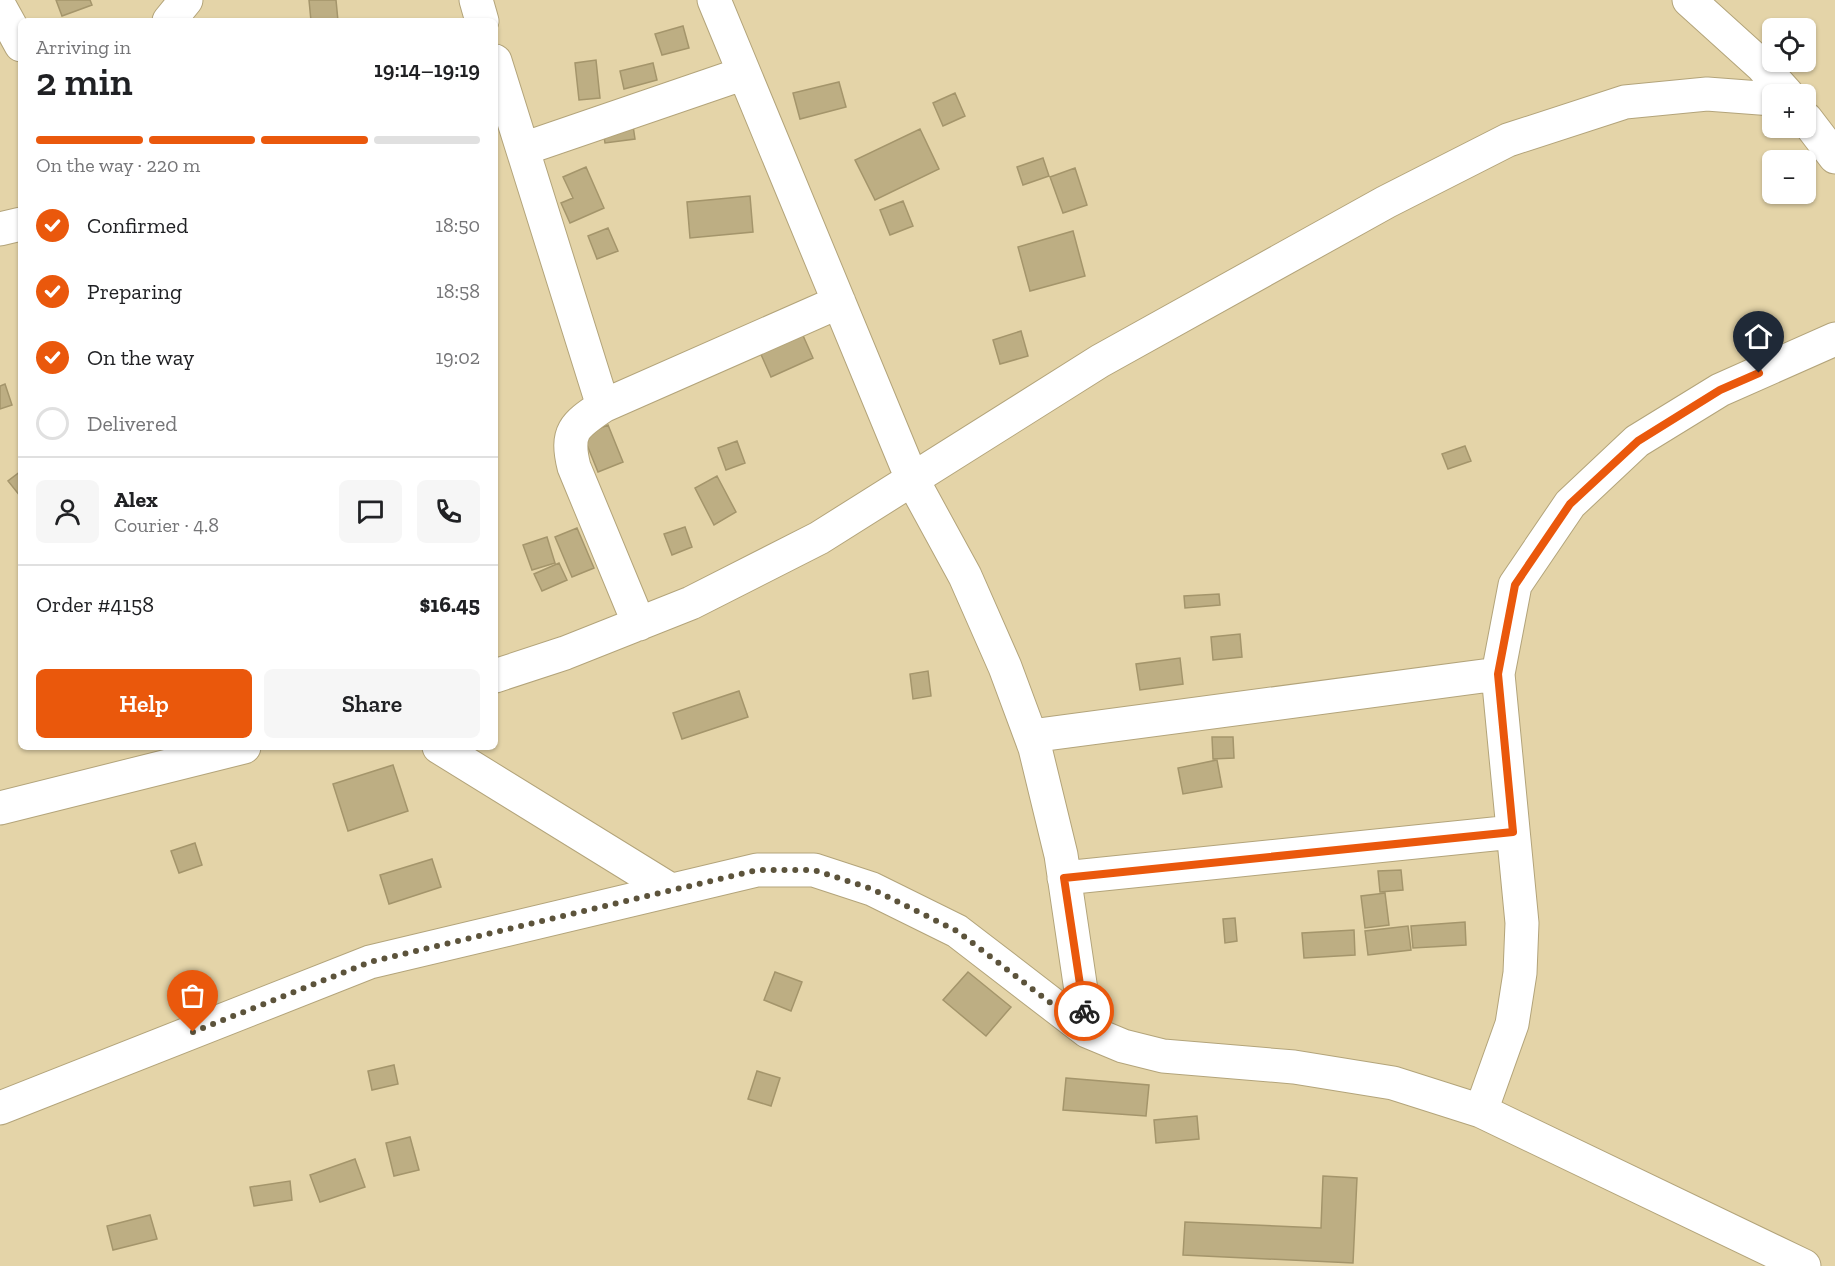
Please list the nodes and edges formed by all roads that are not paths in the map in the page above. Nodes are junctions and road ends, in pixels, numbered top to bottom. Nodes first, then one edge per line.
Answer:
1 (186, 0) edge
2 (476, 0) edge
3 (714, 0) edge
4 (1689, 0) edge
5 (0, 7) edge
6 (172, 18) edge
7 (481, 18) edge
8 (18, 40) edge
9 (498, 70) edge
10 (742, 74) junction
11 (1778, 84) edge
12 (1762, 98) edge
13 (1816, 132) edge
14 (523, 149) junction
15 (1835, 157) edge
16 (18, 225) edge
17 (0, 229) edge
18 (839, 302) junction
19 (1835, 339) edge
20 (603, 405) junction
21 (912, 479) junction
22 (639, 624) junction
23 (1498, 674) junction
24 (498, 675) edge
25 (1031, 736) junction
26 (232, 750) edge
27 (444, 750) edge
28 (0, 808) edge
29 (1513, 832) junction
30 (1064, 878) junction
31 (669, 889) junction
32 (1087, 1031) junction
33 (0, 1108) edge
34 (1481, 1111) junction
35 (1804, 1266) edge

1 - 6 street
2 - 7 street
3 - 10 street
4 - 11 street
5 - 8 street
9 - 14 street
10 - 14 street
10 - 18 street
12 - 21 street
13 - 15 street
14 - 20 street
16 - 17 street
18 - 20 street
18 - 21 street
19 - 23 street
20 - 22 street
21 - 22 street
21 - 25 street
22 - 24 street
23 - 25 street
23 - 29 street
25 - 30 street
26 - 28 street
27 - 31 street
29 - 30 street
29 - 34 street
30 - 32 street
31 - 32 street
31 - 33 street
32 - 34 street
34 - 35 street

